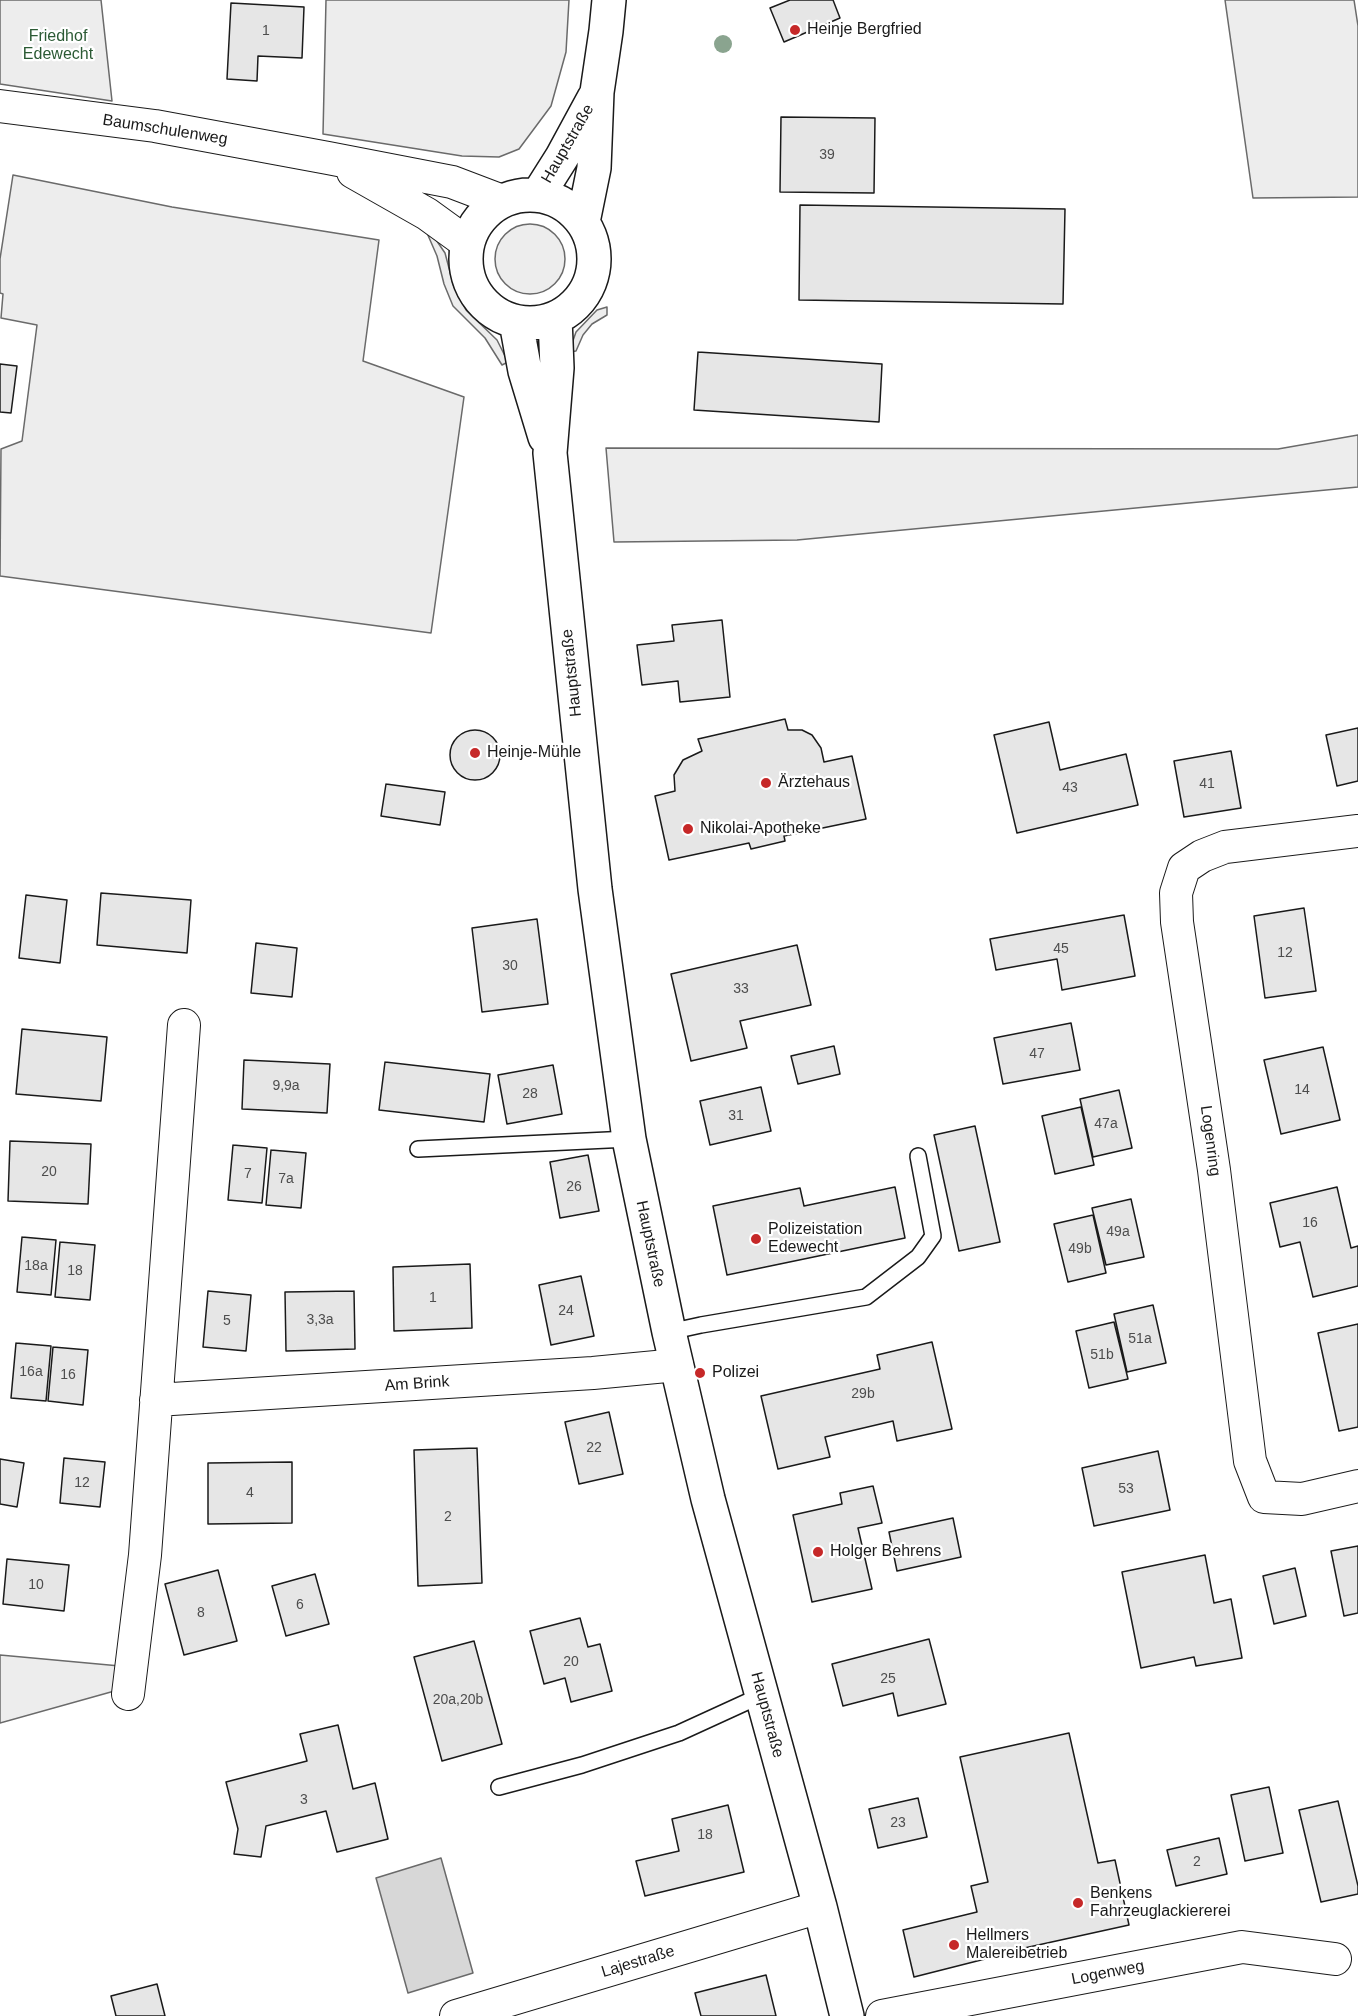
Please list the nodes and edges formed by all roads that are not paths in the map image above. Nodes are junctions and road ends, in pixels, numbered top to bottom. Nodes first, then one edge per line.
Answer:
1 (609, 0) edge
2 (597, 92) junction
3 (0, 106) edge
4 (328, 158) junction
5 (538, 195) junction
6 (502, 201) junction
7 (583, 222) junction
8 (467, 243) junction
9 (555, 318) junction
10 (516, 322) junction
11 (550, 453) junction
12 (1358, 831) edge
13 (183, 1025) dead end
14 (629, 1139) junction
15 (418, 1149) dead end
16 (918, 1156) dead end
17 (669, 1332) junction
18 (676, 1365) junction
19 (156, 1400) junction
20 (1358, 1486) edge
21 (128, 1694) dead end
22 (762, 1695) junction
23 (499, 1787) dead end
24 (820, 1907) junction
25 (1335, 1959) dead end
26 (456, 2016) edge
27 (847, 2016) edge
28 (882, 2016) edge

1 - 2 main road, Hauptstraße
2 - 5 main road, Hauptstraße
2 - 7 main road, Hauptstraße
3 - 4 street, Baumschulenweg
4 - 6 street, Baumschulenweg
4 - 8 street, Baumschulenweg
5 - 6 main road
5 - 7 main road
6 - 8 main road
7 - 9 main road
8 - 10 main road
9 - 10 main road
9 - 11 main road, Hauptstraße
10 - 11 main road, Hauptstraße
11 - 14 main road, Hauptstraße
12 - 20 street, Logenring
13 - 19 street
14 - 15 lane
14 - 17 main road, Hauptstraße
16 - 17 lane
17 - 18 main road, Hauptstraße
18 - 19 street, Am Brink
18 - 22 main road, Hauptstraße
19 - 21 street
22 - 23 lane
22 - 24 main road, Hauptstraße
24 - 26 street, Lajestraße
24 - 27 main road, Hauptstraße
25 - 28 street, Logenweg

